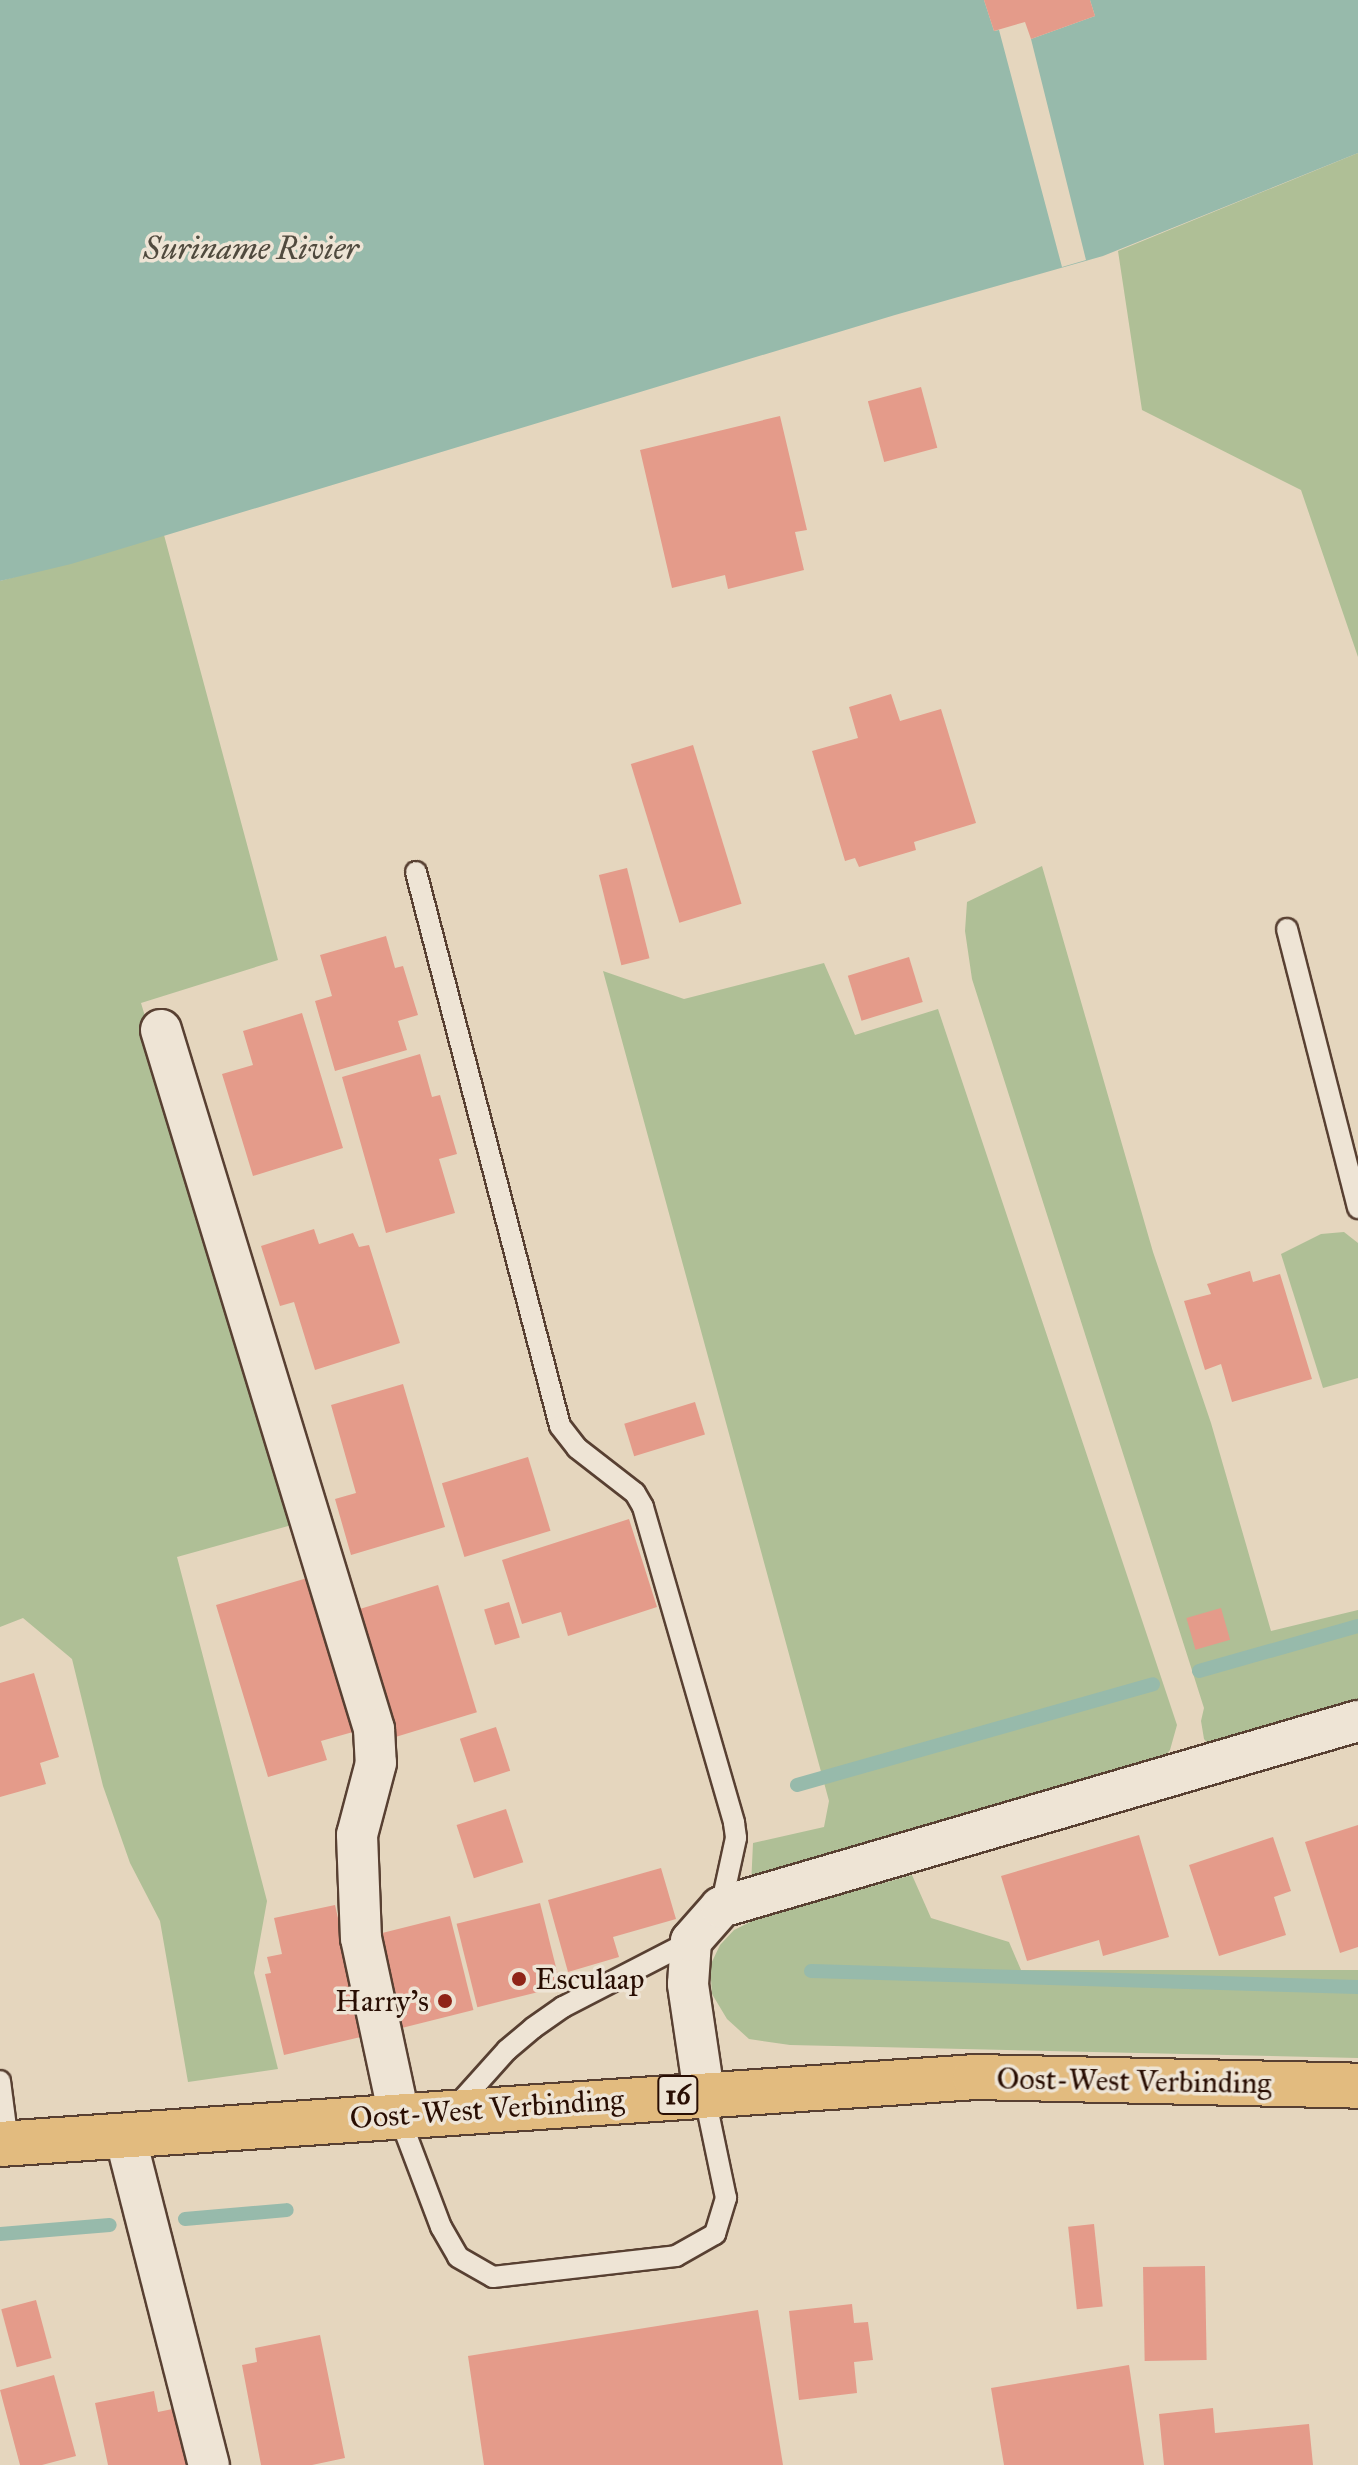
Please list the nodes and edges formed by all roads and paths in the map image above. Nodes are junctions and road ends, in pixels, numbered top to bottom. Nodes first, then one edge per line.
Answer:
1 (416, 872) dead end
2 (1287, 929) dead end
3 (161, 1030) dead end
4 (1358, 1208) edge
5 (1358, 1721) edge
6 (721, 1907) junction
7 (691, 1941) junction
8 (0, 2081) edge
9 (1358, 2086) edge
10 (704, 2093) junction
11 (452, 2112) junction
12 (399, 2116) junction
13 (125, 2136) junction
14 (4, 2144) edge
15 (209, 2465) edge

1 - 6 lane
2 - 4 lane
3 - 12 street
5 - 6 street
6 - 7 street
7 - 10 street
7 - 11 lane
8 - 14 lane
9 - 10 main road, Oost-West Verbinding / 16
10 - 11 main road, Oost-West Verbinding / 16
10 - 12 lane
11 - 12 main road, Oost-West Verbinding / 16
12 - 13 main road, Oost-West Verbinding / 16
13 - 14 main road, Oost-West Verbinding / 16
13 - 15 street

